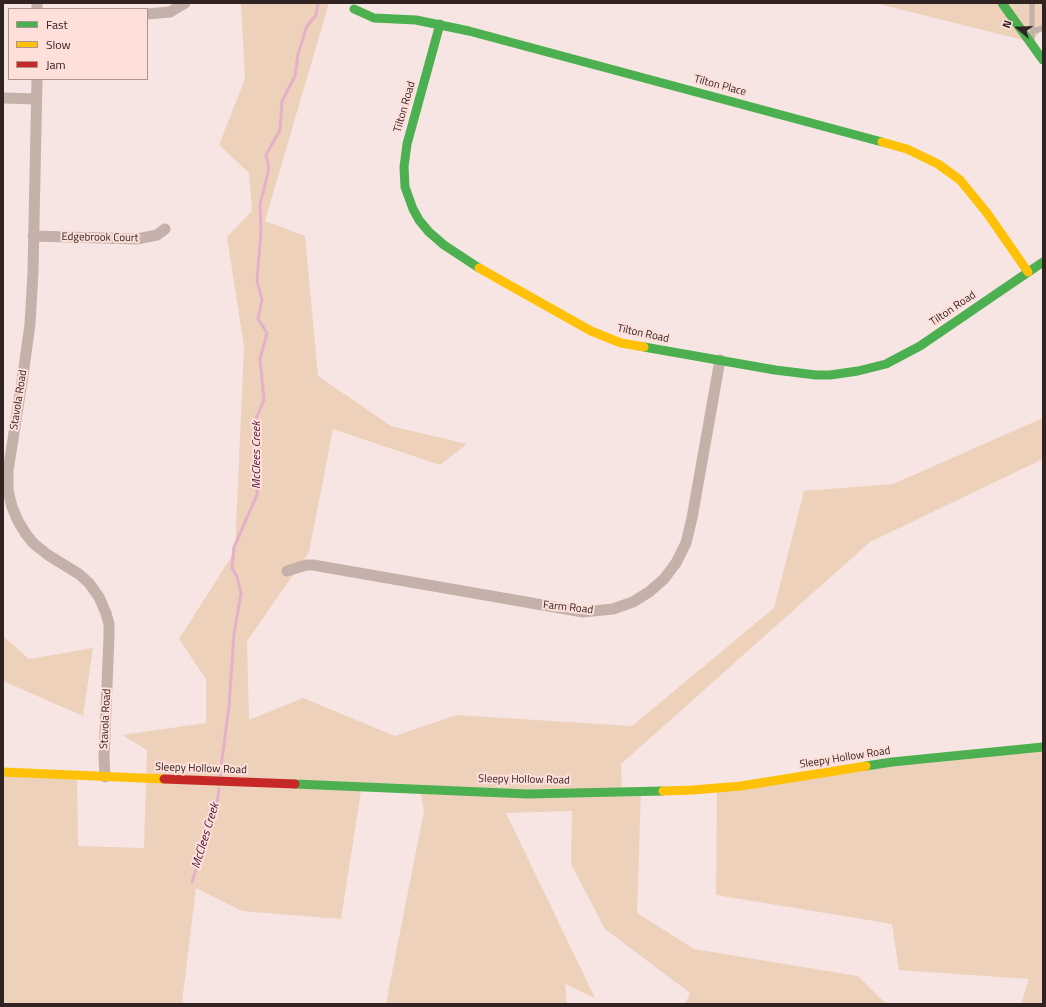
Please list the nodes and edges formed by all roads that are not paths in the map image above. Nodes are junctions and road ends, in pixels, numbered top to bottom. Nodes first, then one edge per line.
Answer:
1 (185, 3) edge
2 (1002, 3) edge
3 (1032, 3) edge
4 (354, 10) dead end
5 (148, 14) edge
6 (440, 24) junction
7 (1043, 28) edge
8 (1033, 30) junction
9 (1031, 43) junction
10 (1043, 60) edge
11 (37, 80) edge
12 (3, 98) edge
13 (36, 99) junction
14 (165, 229) dead end
15 (34, 236) junction
16 (1043, 262) edge
17 (1028, 272) junction
18 (720, 360) junction
19 (287, 571) dead end
20 (1043, 747) edge
21 (3, 772) edge
22 (105, 777) junction

1 - 5 street
2 - 9 street
3 - 8 lane
4 - 6 street, Tilton Place
6 - 17 street, Tilton Place
6 - 18 street, Tilton Road
7 - 8 lane
8 - 9 lane
9 - 10 street
11 - 13 street, Stavola Road
12 - 13 street
13 - 15 street, Stavola Road
14 - 15 street, Edgebrook Court
15 - 22 street, Stavola Road
16 - 17 street, Tilton Road
17 - 18 street, Tilton Road
18 - 19 street, Farm Road
20 - 22 street, Sleepy Hollow Road
21 - 22 street, Sleepy Hollow Road

